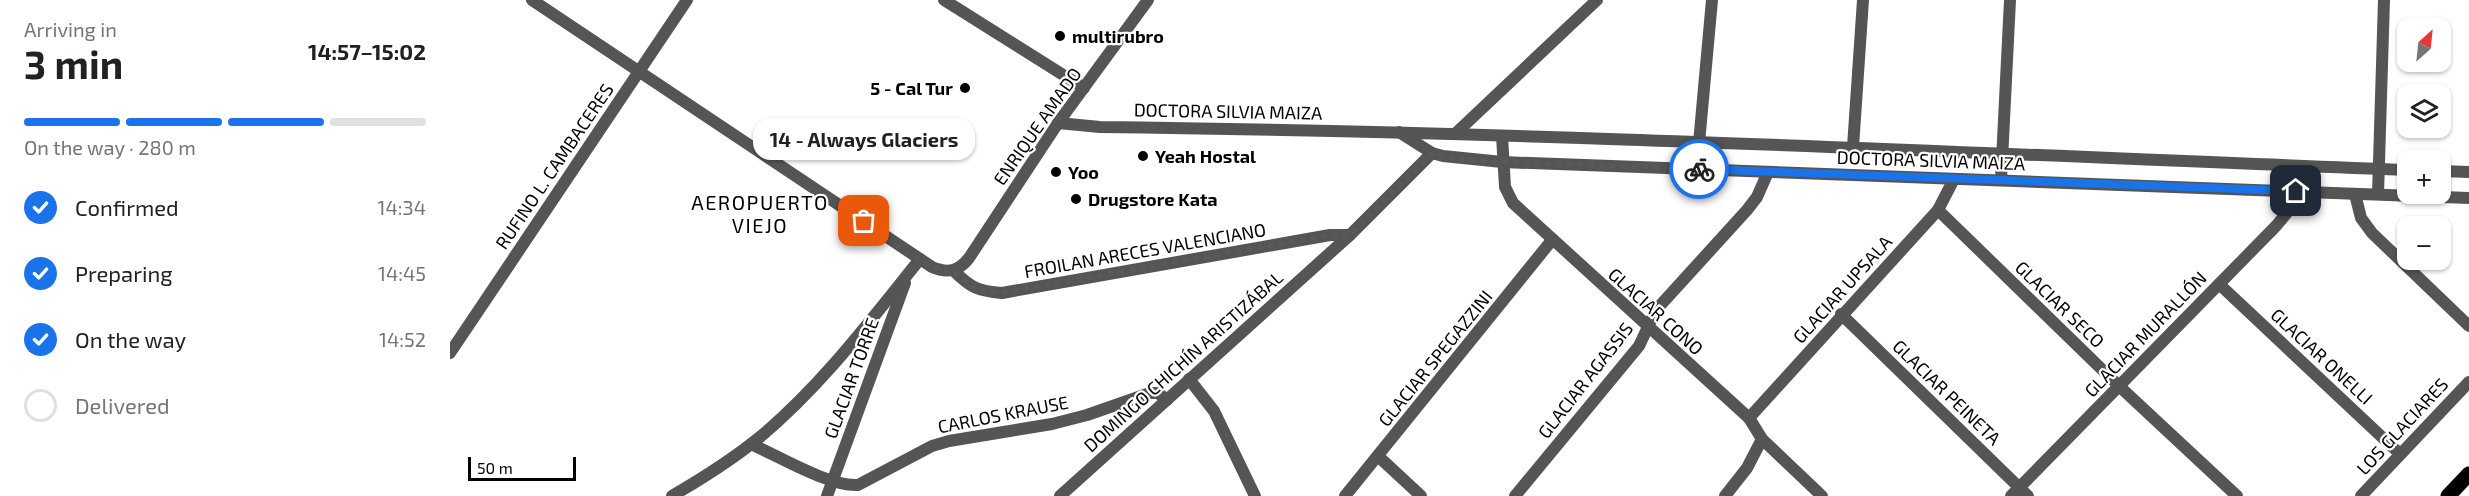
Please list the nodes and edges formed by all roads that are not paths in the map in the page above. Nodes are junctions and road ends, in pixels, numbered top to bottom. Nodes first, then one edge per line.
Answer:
1 (532, 0) edge
2 (687, 0) edge
3 (944, 0) edge
4 (1148, 0) edge
5 (1597, 0) edge
6 (1712, 0) edge
7 (1863, 0) edge
8 (2010, 0) edge
9 (2384, 0) edge
10 (639, 72) junction
11 (1084, 88) junction
12 (1058, 123) junction
13 (1398, 132) junction
14 (1456, 133) junction
15 (1502, 136) junction
16 (1699, 143) junction
17 (1853, 147) junction
18 (1432, 153) junction
19 (2002, 154) junction
20 (1502, 162) junction
21 (2378, 169) junction
22 (2397, 170) edge
23 (2451, 171) edge
24 (1768, 172) junction
25 (2469, 172) edge
26 (1954, 179) junction
27 (2001, 180) junction
28 (2296, 191) junction
29 (2355, 194) junction
30 (2378, 194) junction
31 (2469, 198) edge
32 (1938, 210) junction
33 (1350, 235) junction
34 (1552, 240) junction
35 (920, 259) junction
36 (954, 271) junction
37 (909, 272) junction
38 (2218, 284) junction
39 (1841, 314) junction
40 (2469, 326) edge
41 (1648, 328) junction
42 (450, 353) edge
43 (1189, 379) junction
44 (2469, 382) edge
45 (2119, 386) junction
46 (1167, 399) junction
47 (1749, 418) junction
48 (1762, 439) junction
49 (751, 444) junction
50 (2400, 454) junction
51 (1379, 457) junction
52 (2469, 474) edge
53 (832, 481) junction
54 (2019, 493) edge
55 (672, 496) edge
56 (827, 496) edge
57 (1060, 496) edge
58 (1255, 496) edge
59 (1345, 496) edge
60 (1420, 496) edge
61 (1515, 496) edge
62 (1725, 496) edge
63 (1822, 496) edge
64 (2237, 496) edge
65 (2361, 496) edge
66 (2448, 496) edge

1 - 10 street
2 - 10 street, RUFINO L. CAMBACERES
3 - 11 street
4 - 11 street, ENRIQUE AMADO
5 - 14 street
6 - 16 street
7 - 17 street
8 - 19 street
9 - 21 street
10 - 35 street
10 - 42 street, RUFINO L. CAMBACERES
11 - 12 street, ENRIQUE AMADO
12 - 13 street, DOCTORA SILVIA MAIZA
12 - 36 street, ENRIQUE AMADO
13 - 14 street, DOCTORA SILVIA MAIZA
13 - 18 street, DOCTORA SILVIA MAIZA
14 - 15 street, DOCTORA SILVIA MAIZA
15 - 16 street, DOCTORA SILVIA MAIZA
15 - 20 street, GLACIAR CONO
16 - 17 street, DOCTORA SILVIA MAIZA
17 - 19 street, DOCTORA SILVIA MAIZA
18 - 20 street, DOCTORA SILVIA MAIZA
18 - 33 street, DOMINGO CHICHÍN ARISTIZÁBAL
19 - 21 street, DOCTORA SILVIA MAIZA
19 - 27 street
20 - 24 street, DOCTORA SILVIA MAIZA
20 - 34 street, GLACIAR CONO
21 - 22 street, DOCTORA SILVIA MAIZA
21 - 30 street
23 - 25 street
24 - 26 street, DOCTORA SILVIA MAIZA
24 - 41 street, GLACIAR AGASSIS
26 - 27 street, DOCTORA SILVIA MAIZA
26 - 32 street, GLACIAR UPSALA
27 - 28 street, DOCTORA SILVIA MAIZA
28 - 29 street, DOCTORA SILVIA MAIZA
28 - 38 street, GLACIAR MURALLÓN
29 - 30 street, DOCTORA SILVIA MAIZA
29 - 40 street
30 - 31 street, DOCTORA SILVIA MAIZA
32 - 39 street, GLACIAR UPSALA
32 - 45 street, GLACIAR SECO
33 - 36 street, FROILAN ARECES VALENCIANO
33 - 43 street, DOMINGO CHICHÍN ARISTIZÁBAL
34 - 41 street, GLACIAR CONO
34 - 51 street, GLACIAR SPEGAZZINI
35 - 36 street
35 - 37 street
37 - 49 street
37 - 53 street, GLACIAR TORRE
38 - 45 street, GLACIAR MURALLÓN
38 - 50 street, GLACIAR ONELLI
39 - 47 street, GLACIAR UPSALA
39 - 54 street, GLACIAR PEINETA
41 - 47 street, GLACIAR CONO
41 - 61 street, GLACIAR AGASSIS
43 - 46 street, DOMINGO CHICHÍN ARISTIZÁBAL
43 - 58 street
44 - 50 street, LOS GLACIARES
45 - 54 street, GLACIAR MURALLÓN
45 - 64 street, GLACIAR SECO
46 - 53 street, CARLOS KRAUSE
46 - 57 street, DOMINGO CHICHÍN ARISTIZÁBAL
47 - 48 street, GLACIAR CONO
48 - 62 street
48 - 63 street, GLACIAR CONO
49 - 53 street, CARLOS KRAUSE
49 - 55 street
50 - 65 street, LOS GLACIARES
51 - 59 street, GLACIAR SPEGAZZINI
51 - 60 street
52 - 66 main road
53 - 56 street, GLACIAR TORRE

